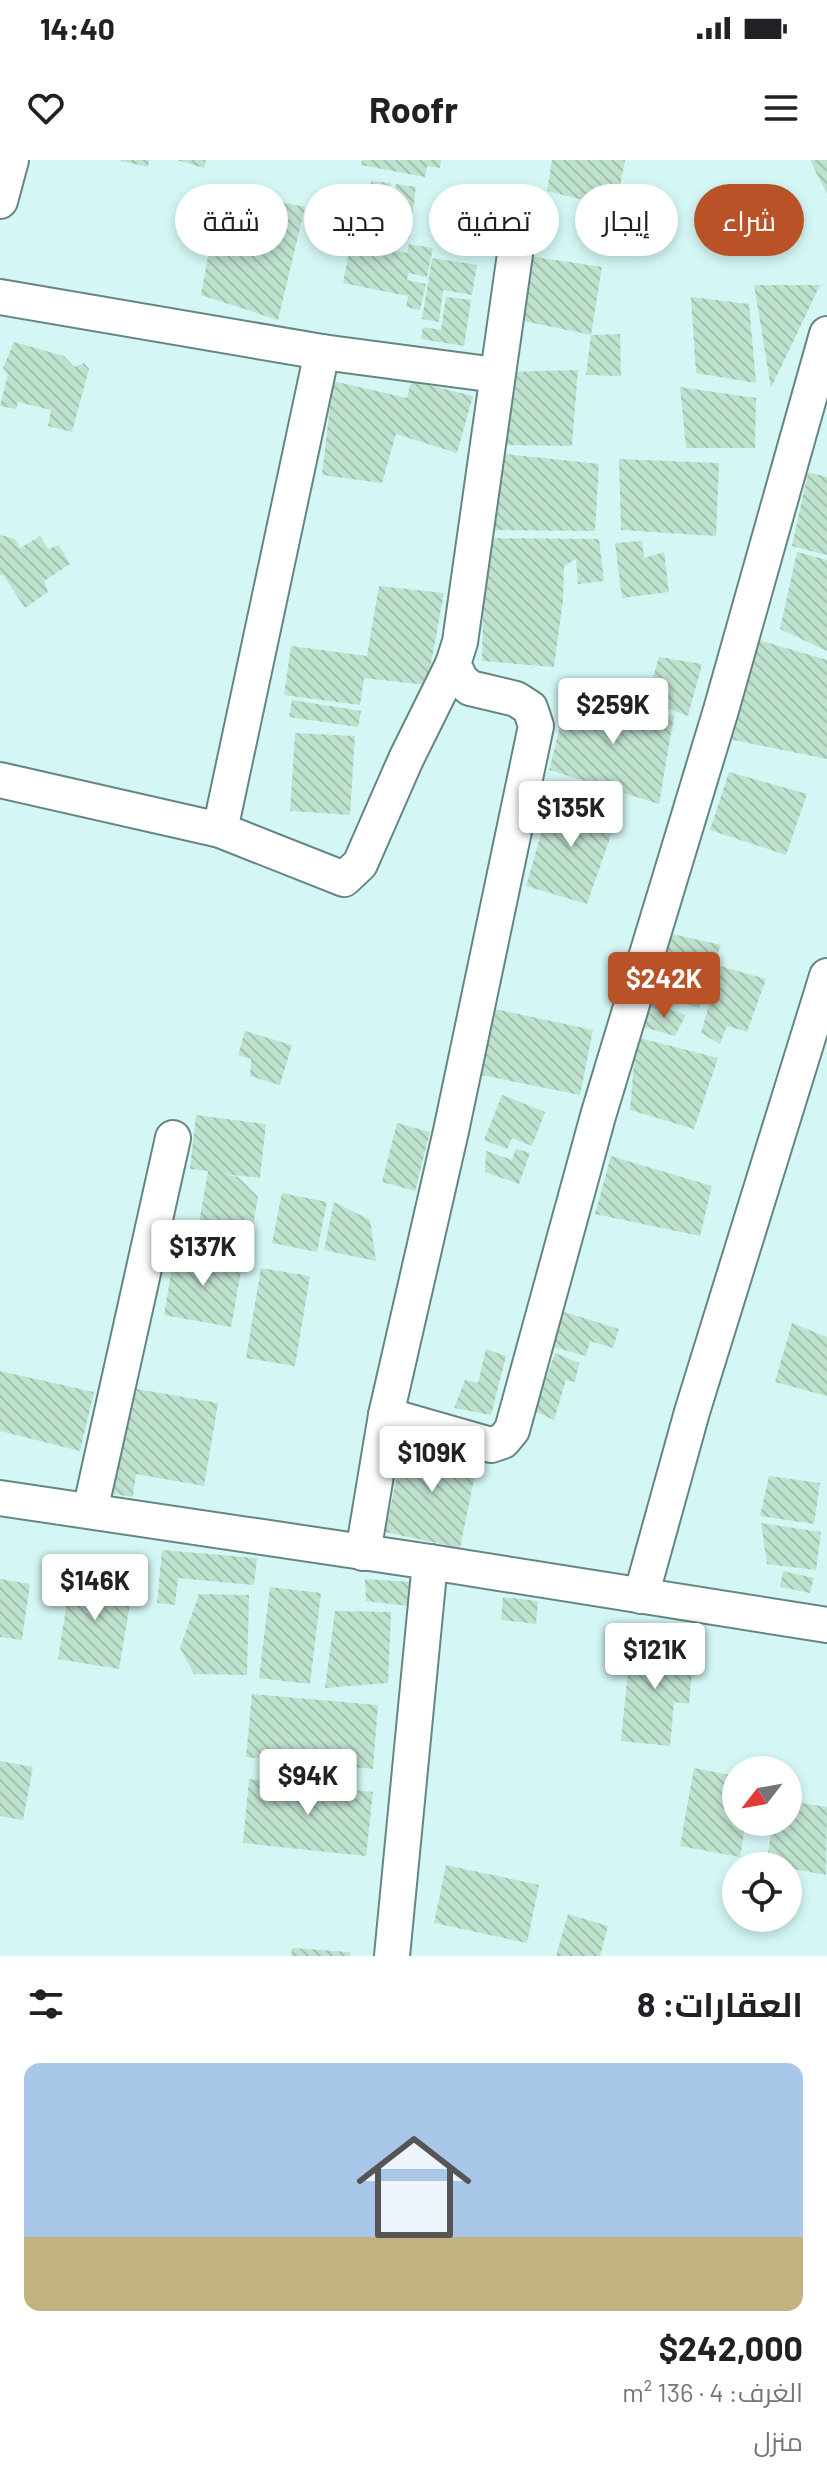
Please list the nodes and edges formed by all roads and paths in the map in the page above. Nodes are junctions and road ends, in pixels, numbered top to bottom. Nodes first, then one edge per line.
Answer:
1 (11, 160) edge
2 (0, 201) edge
3 (515, 256) edge
4 (0, 297) edge
5 (827, 334) edge
6 (322, 352) junction
7 (496, 375) junction
8 (453, 664) junction
9 (0, 780) edge
10 (220, 830) junction
11 (827, 976) edge
12 (173, 1138) dead end
13 (386, 1415) junction
14 (0, 1498) edge
15 (90, 1511) junction
16 (363, 1553) junction
17 (430, 1562) junction
18 (641, 1596) junction
19 (827, 1625) edge
20 (392, 1956) edge

1 - 2 street
3 - 7 street
4 - 6 street
5 - 13 street
6 - 7 street
6 - 10 street
7 - 8 street
8 - 10 street
8 - 13 street
9 - 10 street
11 - 18 street
12 - 15 street
13 - 16 street
14 - 15 street
15 - 16 street
16 - 17 street
17 - 18 street
17 - 20 street
18 - 19 street

